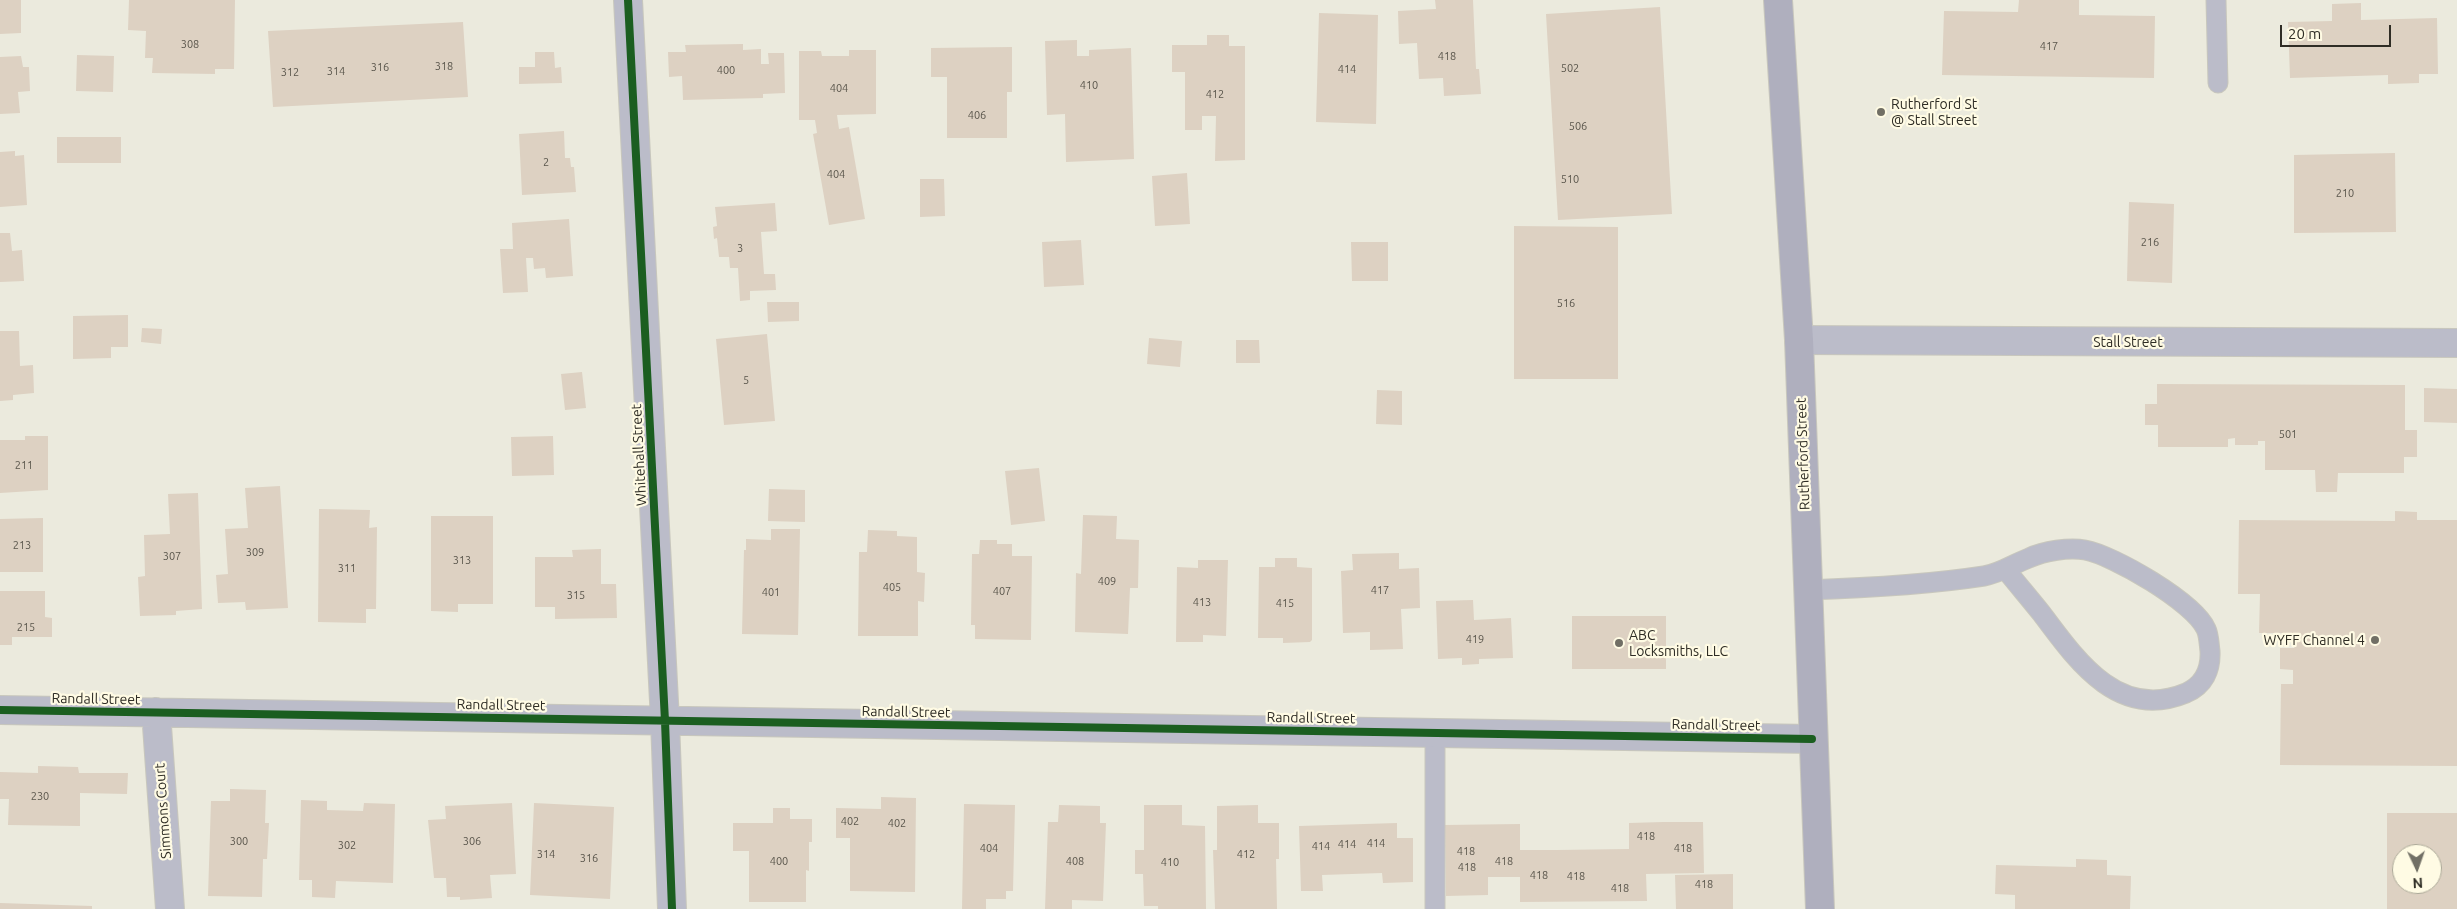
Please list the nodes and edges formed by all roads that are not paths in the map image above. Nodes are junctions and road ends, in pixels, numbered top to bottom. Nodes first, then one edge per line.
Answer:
1 (628, 0) edge
2 (1778, 0) edge
3 (2216, 0) edge
4 (2218, 84) dead end
5 (1799, 340) junction
6 (2457, 343) edge
7 (2006, 570) junction
8 (1807, 590) junction
9 (0, 710) edge
10 (156, 712) junction
11 (665, 721) junction
12 (1435, 733) junction
13 (1812, 739) junction
14 (170, 909) edge
15 (672, 909) edge
16 (1435, 909) edge
17 (1820, 909) edge

1 - 11 street, Whitehall Street
2 - 5 highway, Rutherford Street
3 - 4 lane
5 - 6 street, Stall Street
5 - 8 highway, Rutherford Street
7 - 7 lane
7 - 8 lane
8 - 13 highway, Rutherford Street
9 - 10 street, Randall Street
10 - 11 street, Randall Street
10 - 14 street, Simmons Court
11 - 12 street, Randall Street
11 - 15 street, Whitehall Street
12 - 13 street, Randall Street
12 - 16 lane
13 - 17 highway, Rutherford Street

